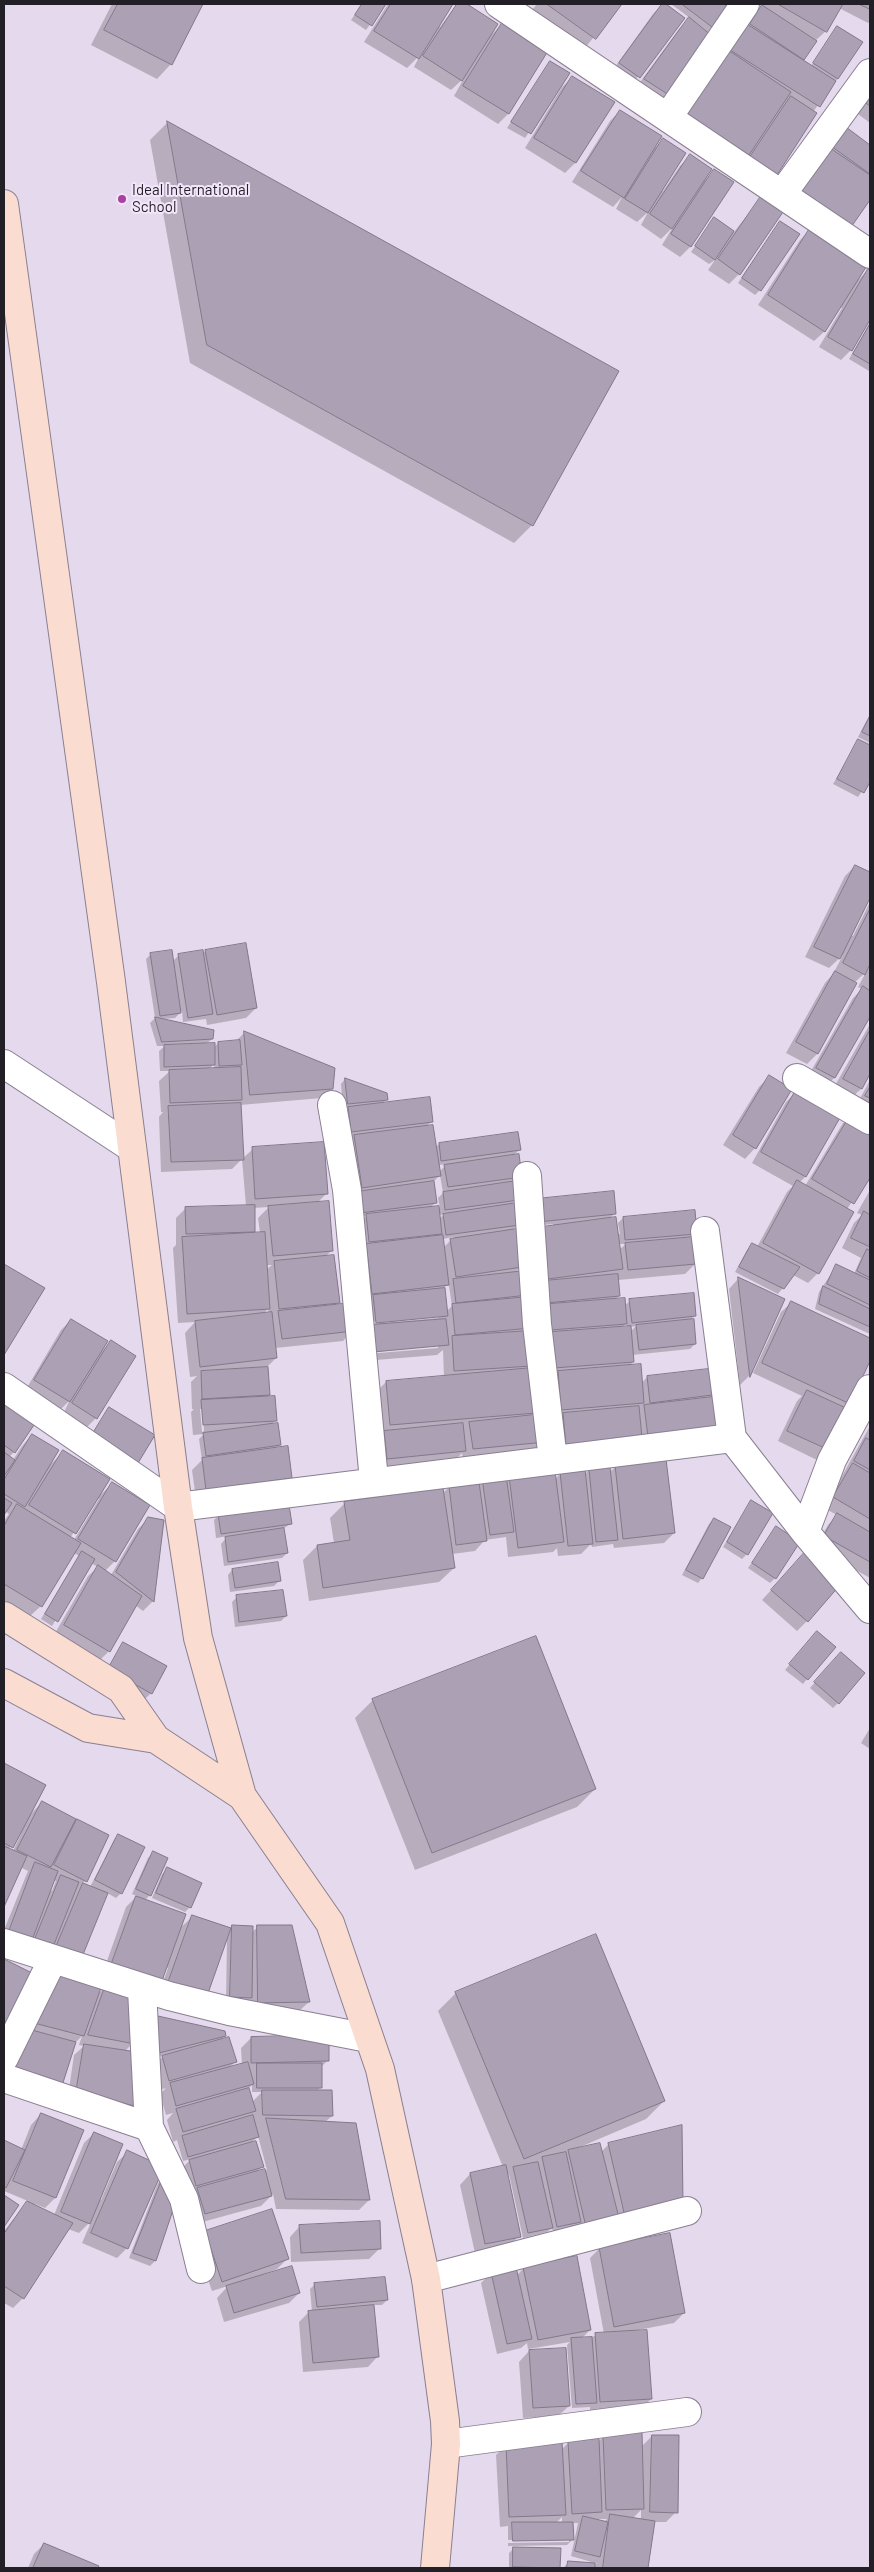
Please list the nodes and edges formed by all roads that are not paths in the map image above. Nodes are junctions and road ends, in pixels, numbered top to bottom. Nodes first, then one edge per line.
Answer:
1 (745, 4) edge
2 (509, 6) edge
3 (870, 73) edge
4 (668, 117) junction
5 (782, 194) junction
6 (4, 204) edge
7 (870, 254) edge
8 (4, 1064) edge
9 (797, 1078) dead end
10 (332, 1105) dead end
11 (870, 1120) edge
12 (132, 1148) junction
13 (527, 1176) dead end
14 (705, 1231) dead end
15 (4, 1386) edge
16 (870, 1389) edge
17 (732, 1438) junction
18 (553, 1460) junction
19 (374, 1481) junction
20 (178, 1507) junction
21 (805, 1532) junction
22 (870, 1609) edge
23 (4, 1616) edge
24 (4, 1683) edge
25 (156, 1739) junction
26 (242, 1796) junction
27 (4, 1943) edge
28 (52, 1960) junction
29 (142, 1989) junction
30 (368, 2038) junction
31 (4, 2058) edge
32 (4, 2078) edge
33 (149, 2127) junction
34 (687, 2211) dead end
35 (202, 2269) dead end
36 (426, 2279) junction
37 (687, 2412) dead end
38 (446, 2444) junction
39 (435, 2568) edge

1 - 4 street
2 - 4 street
3 - 5 street
4 - 5 street
5 - 7 street
6 - 12 main road
8 - 12 street
9 - 11 street
10 - 19 street
12 - 20 main road
13 - 18 street
14 - 17 street
15 - 20 street
16 - 21 street
17 - 18 street
17 - 21 street
18 - 19 street
19 - 20 street
20 - 26 main road
21 - 22 street
23 - 25 main road
24 - 25 main road
25 - 26 main road
26 - 30 main road
27 - 28 street
28 - 29 street
28 - 31 street
29 - 30 street
29 - 33 street
30 - 36 main road
32 - 33 street
33 - 35 street
34 - 36 street
36 - 38 main road
37 - 38 street
38 - 39 main road

